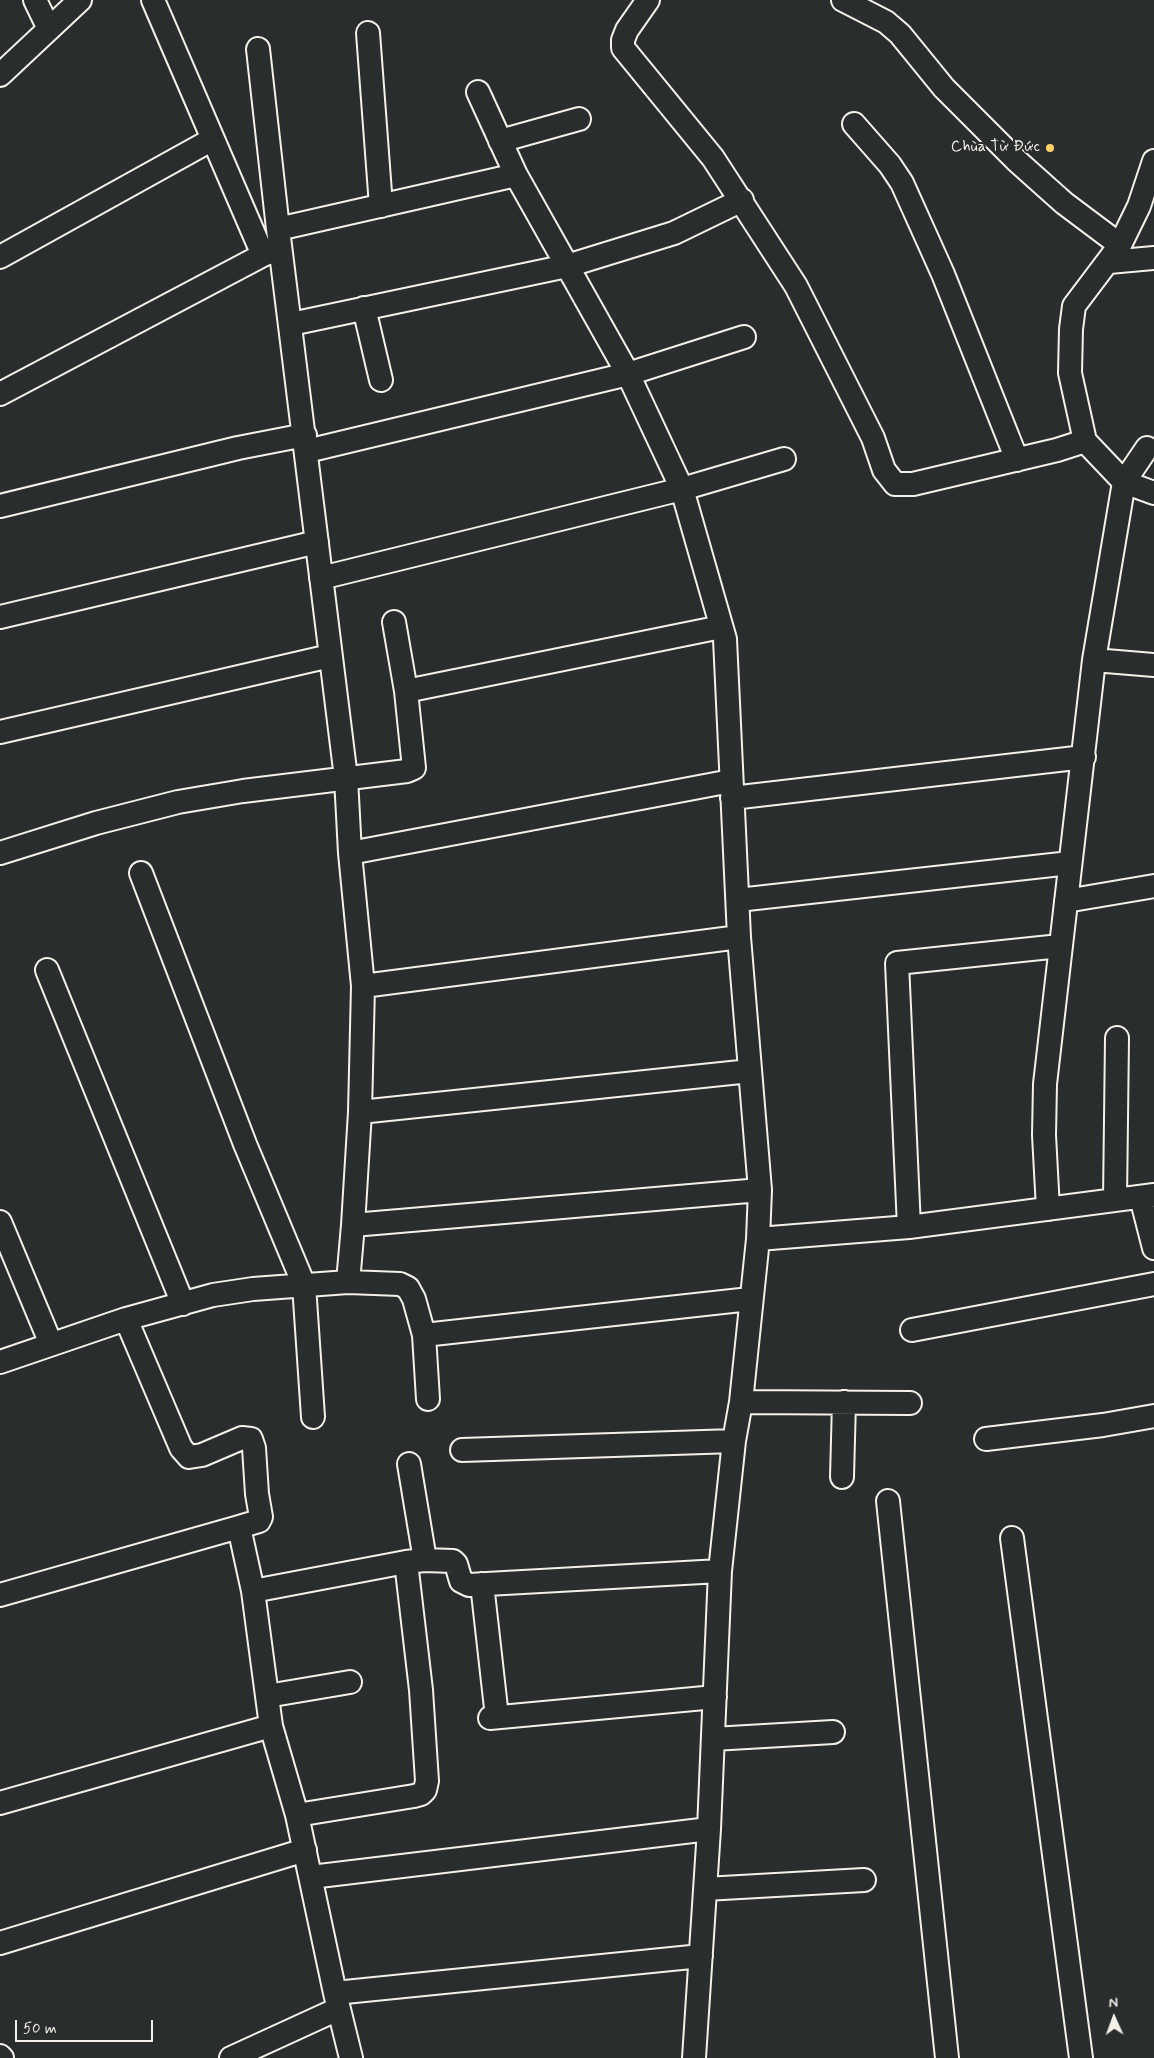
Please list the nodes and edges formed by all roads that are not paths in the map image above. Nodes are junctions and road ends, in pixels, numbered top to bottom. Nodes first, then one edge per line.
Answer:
1 (35, 0) edge
2 (80, 0) edge
3 (153, 0) edge
4 (648, 0) edge
5 (843, 0) edge
6 (49, 29) junction
7 (368, 33) dead end
8 (258, 49) dead end
9 (0, 75) edge
10 (478, 92) dead end
11 (579, 119) dead end
12 (854, 124) dead end
13 (213, 139) junction
14 (500, 141) junction
15 (1154, 160) edge
16 (516, 175) junction
17 (742, 200) junction
18 (380, 206) junction
19 (274, 244) junction
20 (1115, 253) junction
21 (0, 257) edge
22 (1154, 258) edge
23 (567, 266) junction
24 (364, 308) junction
25 (291, 324) junction
26 (744, 337) dead end
27 (628, 374) junction
28 (381, 380) dead end
29 (0, 394) edge
30 (1085, 441) junction
31 (306, 443) junction
32 (1147, 448) dead end
33 (784, 459) dead end
34 (1017, 460) junction
35 (1124, 482) junction
36 (682, 489) junction
37 (1154, 493) edge
38 (0, 506) edge
39 (317, 542) junction
40 (321, 578) junction
41 (0, 617) edge
42 (394, 622) dead end
43 (721, 627) junction
44 (330, 656) junction
45 (1094, 660) junction
46 (1154, 665) edge
47 (406, 692) junction
48 (0, 732) edge
49 (1084, 757) junction
50 (346, 778) junction
51 (731, 790) junction
52 (0, 853) edge
53 (350, 853) junction
54 (1070, 863) junction
55 (141, 873) dead end
56 (1154, 886) edge
57 (738, 900) junction
58 (1066, 901) junction
59 (739, 938) junction
60 (1060, 946) junction
61 (47, 970) dead end
62 (363, 986) junction
63 (1117, 1038) dead end
64 (750, 1071) junction
65 (360, 1112) junction
66 (760, 1190) junction
67 (1147, 1196) edge
68 (1115, 1200) junction
69 (1048, 1209) junction
70 (0, 1222) edge
71 (353, 1226) junction
72 (909, 1227) junction
73 (758, 1239) junction
74 (1154, 1248) edge
75 (348, 1282) junction
76 (1154, 1284) edge
77 (304, 1285) junction
78 (750, 1299) junction
79 (183, 1304) junction
80 (126, 1319) junction
81 (912, 1330) dead end
82 (424, 1336) junction
83 (51, 1344) junction
84 (0, 1362) edge
85 (428, 1399) dead end
86 (741, 1402) junction
87 (844, 1402) junction
88 (910, 1402) dead end
89 (1154, 1416) edge
90 (313, 1417) dead end
91 (986, 1439) dead end
92 (734, 1441) junction
93 (462, 1450) dead end
94 (409, 1464) dead end
95 (842, 1477) dead end
96 (888, 1501) dead end
97 (238, 1527) junction
98 (1012, 1538) dead end
99 (416, 1561) junction
100 (720, 1570) junction
101 (482, 1584) junction
102 (253, 1591) junction
103 (0, 1594) edge
104 (350, 1682) dead end
105 (267, 1696) junction
106 (715, 1697) junction
107 (271, 1726) junction
108 (833, 1732) dead end
109 (713, 1739) junction
110 (0, 1803) edge
111 (297, 1815) junction
112 (709, 1829) junction
113 (305, 1850) junction
114 (312, 1877) junction
115 (864, 1880) dead end
116 (705, 1889) junction
117 (0, 1943) edge
118 (701, 1956) junction
119 (336, 2001) junction
120 (231, 2058) edge
121 (351, 2058) edge
122 (694, 2058) edge
123 (947, 2058) edge
124 (1081, 2058) edge

1 - 6 street
2 - 6 street
3 - 13 street
4 - 17 street
5 - 20 street
6 - 9 street
7 - 18 street
8 - 19 street
10 - 14 street
11 - 14 street
12 - 34 street
13 - 19 street
13 - 21 street
14 - 16 street
15 - 20 street
16 - 18 street
16 - 23 street
17 - 23 street
17 - 34 street
18 - 19 street
19 - 25 street
19 - 29 street
20 - 22 street
20 - 30 street
23 - 24 street
23 - 27 street
24 - 25 street
24 - 28 street
25 - 31 street
26 - 27 street
27 - 31 street
27 - 36 street
30 - 34 street
30 - 35 street
31 - 38 street
31 - 39 street
32 - 35 street
33 - 36 street
35 - 37 street
35 - 45 street
36 - 40 street
36 - 43 street
39 - 40 street
39 - 41 street
40 - 44 street
42 - 47 street
43 - 47 street
43 - 51 street
44 - 48 street
44 - 50 street
45 - 46 street
45 - 49 street
47 - 50 street
49 - 51 street
49 - 54 street
50 - 52 street
50 - 53 street
51 - 53 street
51 - 57 street
53 - 62 street
54 - 57 street
54 - 58 street
55 - 77 street
56 - 58 street
57 - 59 street
58 - 60 street
59 - 62 street
59 - 64 street
60 - 69 street
60 - 72 street
61 - 79 street
62 - 65 street
63 - 68 street
64 - 65 street
64 - 66 street
65 - 71 street
66 - 71 street
66 - 73 street
67 - 68 street
67 - 74 street
68 - 69 street
69 - 72 street
70 - 83 street
71 - 75 street
72 - 73 street
73 - 78 street
75 - 77 street
75 - 82 street
76 - 81 street
77 - 79 street
77 - 90 street
78 - 82 street
78 - 86 street
79 - 80 street
80 - 83 street
80 - 97 street
82 - 85 street
83 - 84 street
86 - 87 street
86 - 92 street
87 - 88 street
87 - 95 street
89 - 91 street
92 - 93 street
92 - 100 street
94 - 99 street
96 - 123 street
97 - 102 street
97 - 103 street
98 - 124 street
99 - 101 street
99 - 102 street
99 - 111 street
100 - 101 street
100 - 106 street
101 - 106 street
102 - 105 street
104 - 105 street
105 - 107 street
106 - 109 street
107 - 110 street
107 - 111 street
108 - 109 street
109 - 112 street
111 - 113 street
112 - 114 street
112 - 116 street
113 - 114 street
113 - 117 street
114 - 119 street
115 - 116 street
116 - 118 street
118 - 119 street
118 - 122 street
119 - 120 street
119 - 121 street

